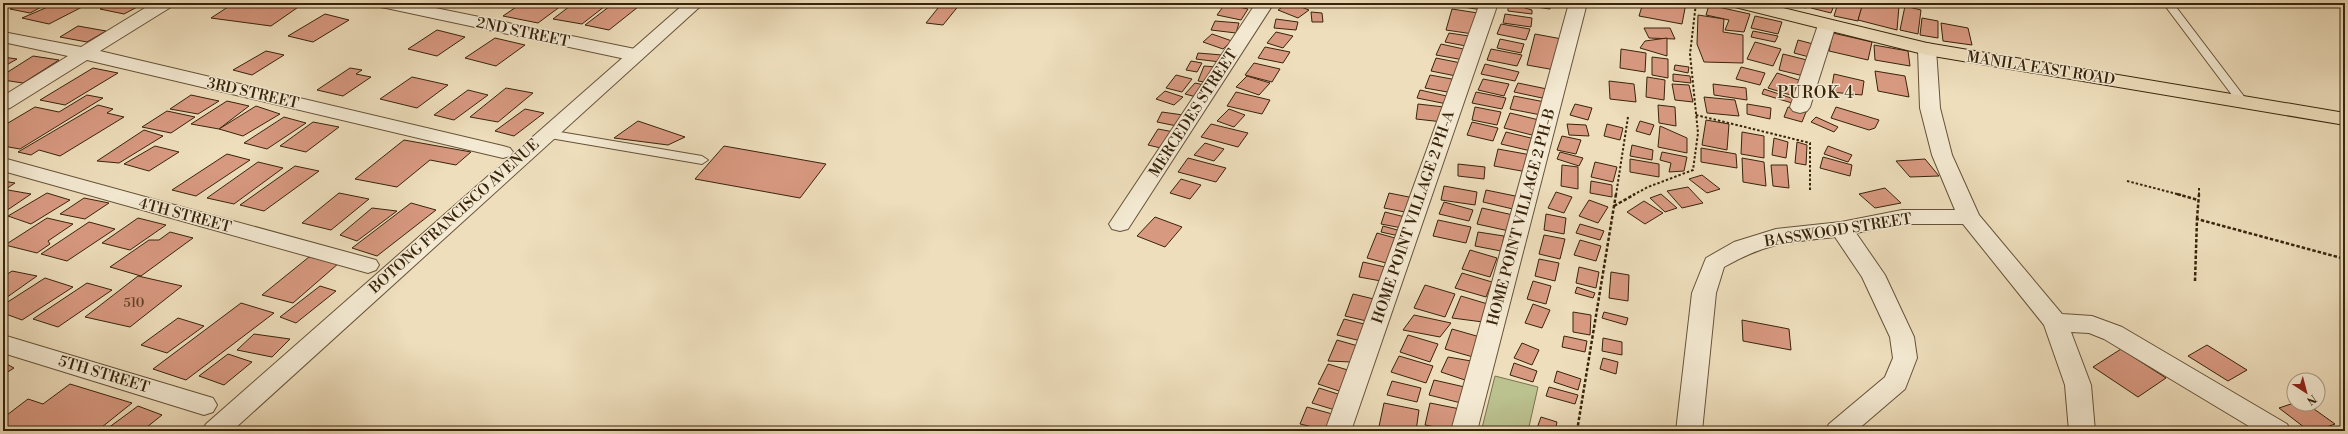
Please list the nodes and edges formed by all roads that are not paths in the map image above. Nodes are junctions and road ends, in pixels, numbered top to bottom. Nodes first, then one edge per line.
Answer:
1 (165, 3) edge
2 (386, 3) edge
3 (695, 3) edge
4 (1265, 3) edge
5 (1489, 3) edge
6 (1578, 3) edge
7 (1740, 3) edge
8 (2168, 3) edge
9 (1827, 25) junction
10 (3, 37) edge
11 (1927, 49) junction
12 (83, 53) junction
13 (635, 55) junction
14 (2242, 101) junction
15 (3, 104) edge
16 (1800, 107) dead end
17 (2345, 119) edge
18 (548, 134) junction
19 (503, 152) dead end
20 (702, 160) dead end
21 (3, 164) edge
22 (1969, 217) junction
23 (1120, 224) dead end
24 (1841, 229) junction
25 (368, 265) dead end
26 (2054, 322) junction
27 (3, 344) edge
28 (204, 404) dead end
29 (215, 431) edge
30 (1338, 431) edge
31 (1464, 431) edge
32 (1689, 431) edge
33 (1838, 431) edge
34 (2082, 431) edge
35 (2278, 431) edge

1 - 12 street
2 - 13 street, 2ND STREET
3 - 13 street, BOTONG FRANCISCO AVENUE
4 - 23 street, MERCEDES STREET
5 - 30 street, HOME POINT VILLAGE 2 PH-A
6 - 31 street, HOME POINT VILLAGE 2 PH-B
7 - 9 main road, MANILA EAST ROAD
8 - 14 lane
9 - 11 main road, MANILA EAST ROAD
9 - 16 street
10 - 12 street, 3RD STREET
11 - 14 main road, MANILA EAST ROAD
11 - 22 street
12 - 15 street
12 - 19 street, 3RD STREET
13 - 18 street, BOTONG FRANCISCO AVENUE
14 - 17 main road, MANILA EAST ROAD
18 - 20 lane
18 - 29 street, BOTONG FRANCISCO AVENUE
21 - 25 street, 4TH STREET
22 - 24 street, BASSWOOD STREET
22 - 26 street
24 - 32 street, BASSWOOD STREET
24 - 33 street
26 - 34 street
26 - 35 street
27 - 28 street, 5TH STREET

